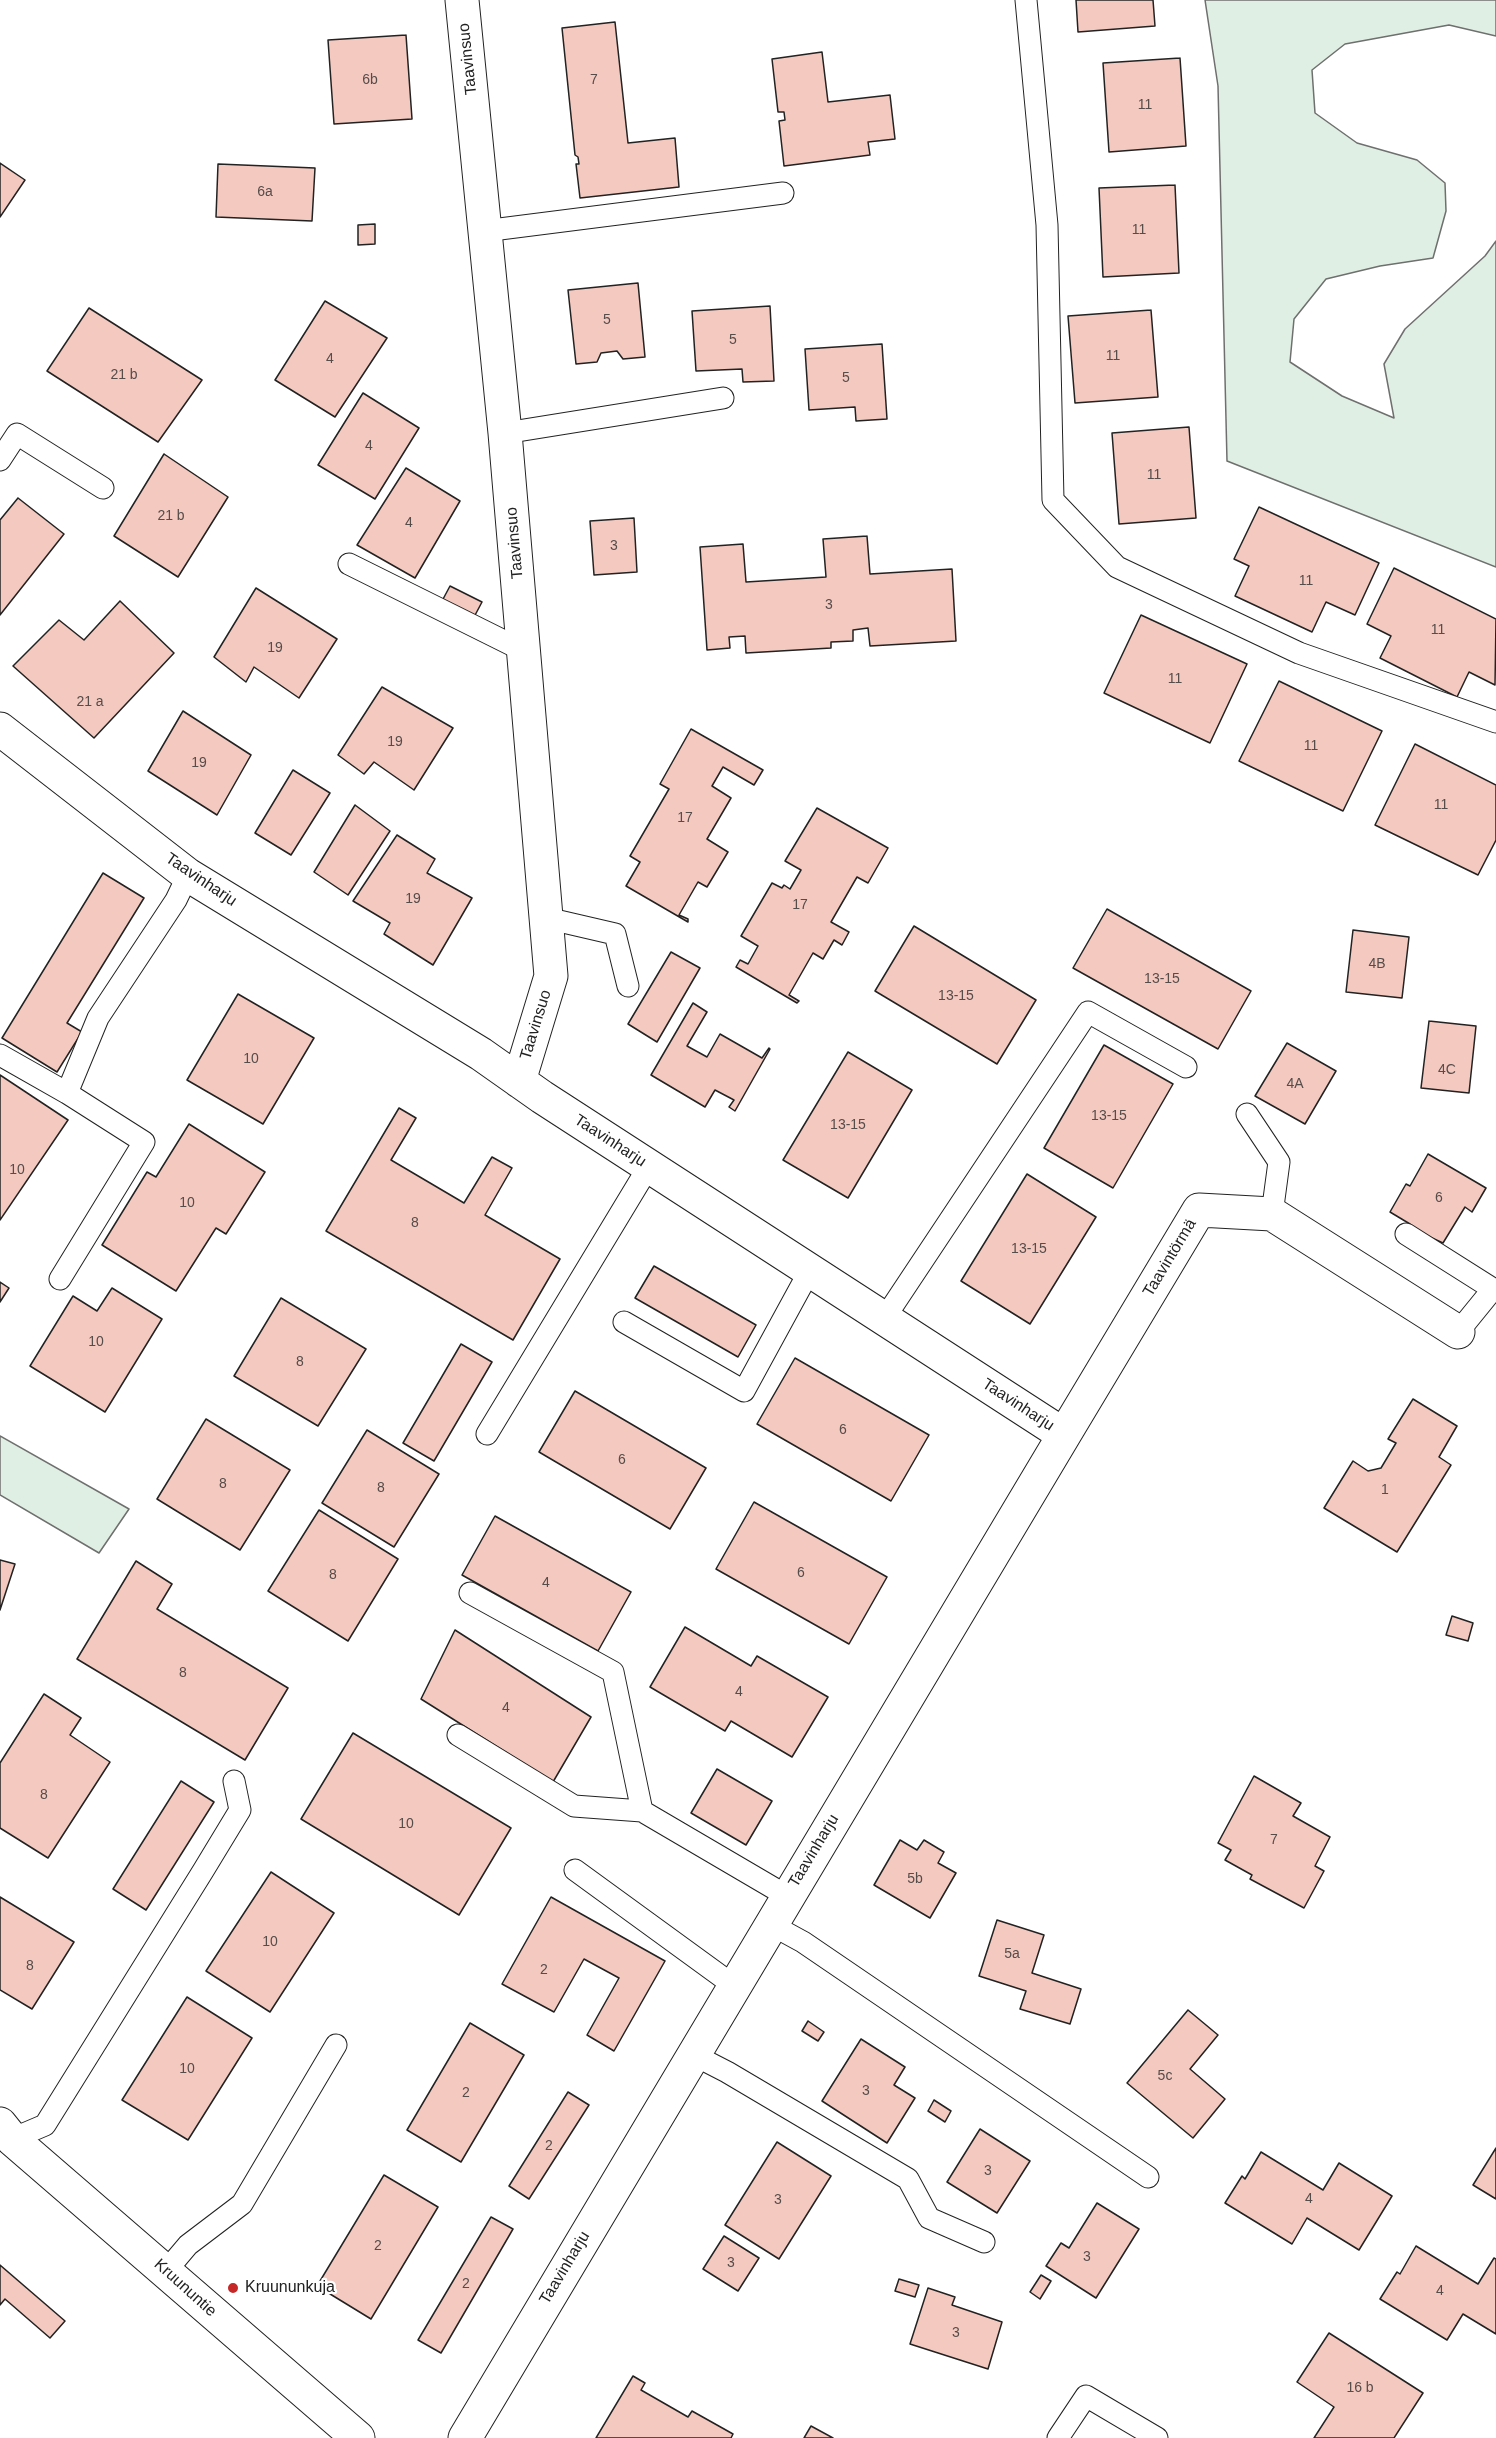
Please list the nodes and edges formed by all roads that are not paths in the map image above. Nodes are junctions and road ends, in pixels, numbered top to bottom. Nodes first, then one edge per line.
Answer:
1 (462, 0) edge
2 (1026, 0) edge
3 (783, 193) dead end
4 (484, 231) junction
5 (723, 398) dead end
6 (505, 432) junction
7 (0, 459) edge
8 (103, 488) dead end
9 (348, 564) dead end
10 (524, 651) junction
11 (1496, 722) edge
12 (0, 729) edge
13 (188, 875) junction
14 (546, 918) junction
15 (628, 986) dead end
16 (0, 1055) edge
17 (1186, 1066) dead end
18 (519, 1081) junction
19 (67, 1093) junction
20 (1247, 1114) dead end
21 (648, 1166) junction
22 (1272, 1214) junction
23 (1406, 1234) dead end
24 (810, 1270) junction
25 (60, 1279) dead end
26 (884, 1319) junction
27 (624, 1322) dead end
28 (1458, 1332) joint
29 (486, 1434) dead end
30 (1064, 1435) junction
31 (470, 1593) dead end
32 (458, 1736) dead end
33 (234, 1781) dead end
34 (642, 1811) junction
35 (575, 1870) dead end
36 (787, 1896) junction
37 (770, 1924) junction
38 (734, 1985) junction
39 (336, 2045) dead end
40 (692, 2054) junction
41 (3, 2137) edge
42 (1148, 2177) dead end
43 (984, 2242) dead end
44 (166, 2271) junction
45 (358, 2438) edge
46 (465, 2438) edge
47 (1058, 2438) edge
48 (1158, 2438) edge

1 - 4 street, Taavinsuo
2 - 11 lane
3 - 4 lane
4 - 6 street, Taavinsuo
5 - 6 lane
6 - 10 street, Taavinsuo
7 - 8 lane
9 - 10 lane
10 - 14 street, Taavinsuo
12 - 13 street, Taavinharju
13 - 18 street, Taavinharju
13 - 19 lane
14 - 15 lane
14 - 18 street, Taavinsuo
16 - 19 lane
17 - 26 lane
18 - 21 street, Taavinharju
19 - 25 lane
20 - 22 lane
21 - 24 street, Taavinharju
21 - 29 lane
22 - 28 street, Taavintörmä
22 - 30 street, Taavintörmä
23 - 28 lane
24 - 26 street, Taavinharju
24 - 27 lane
26 - 30 street, Taavinharju
30 - 36 street, Taavinharju
31 - 34 lane
32 - 34 lane
33 - 41 lane
34 - 36 lane
35 - 38 lane
36 - 37 street, Taavinharju
37 - 38 street, Taavinharju
37 - 42 lane
38 - 40 street, Taavinharju
39 - 44 lane
40 - 43 lane
40 - 46 street, Taavinharju
41 - 44 street, Kruununtie
44 - 45 street, Kruununtie
47 - 48 lane

